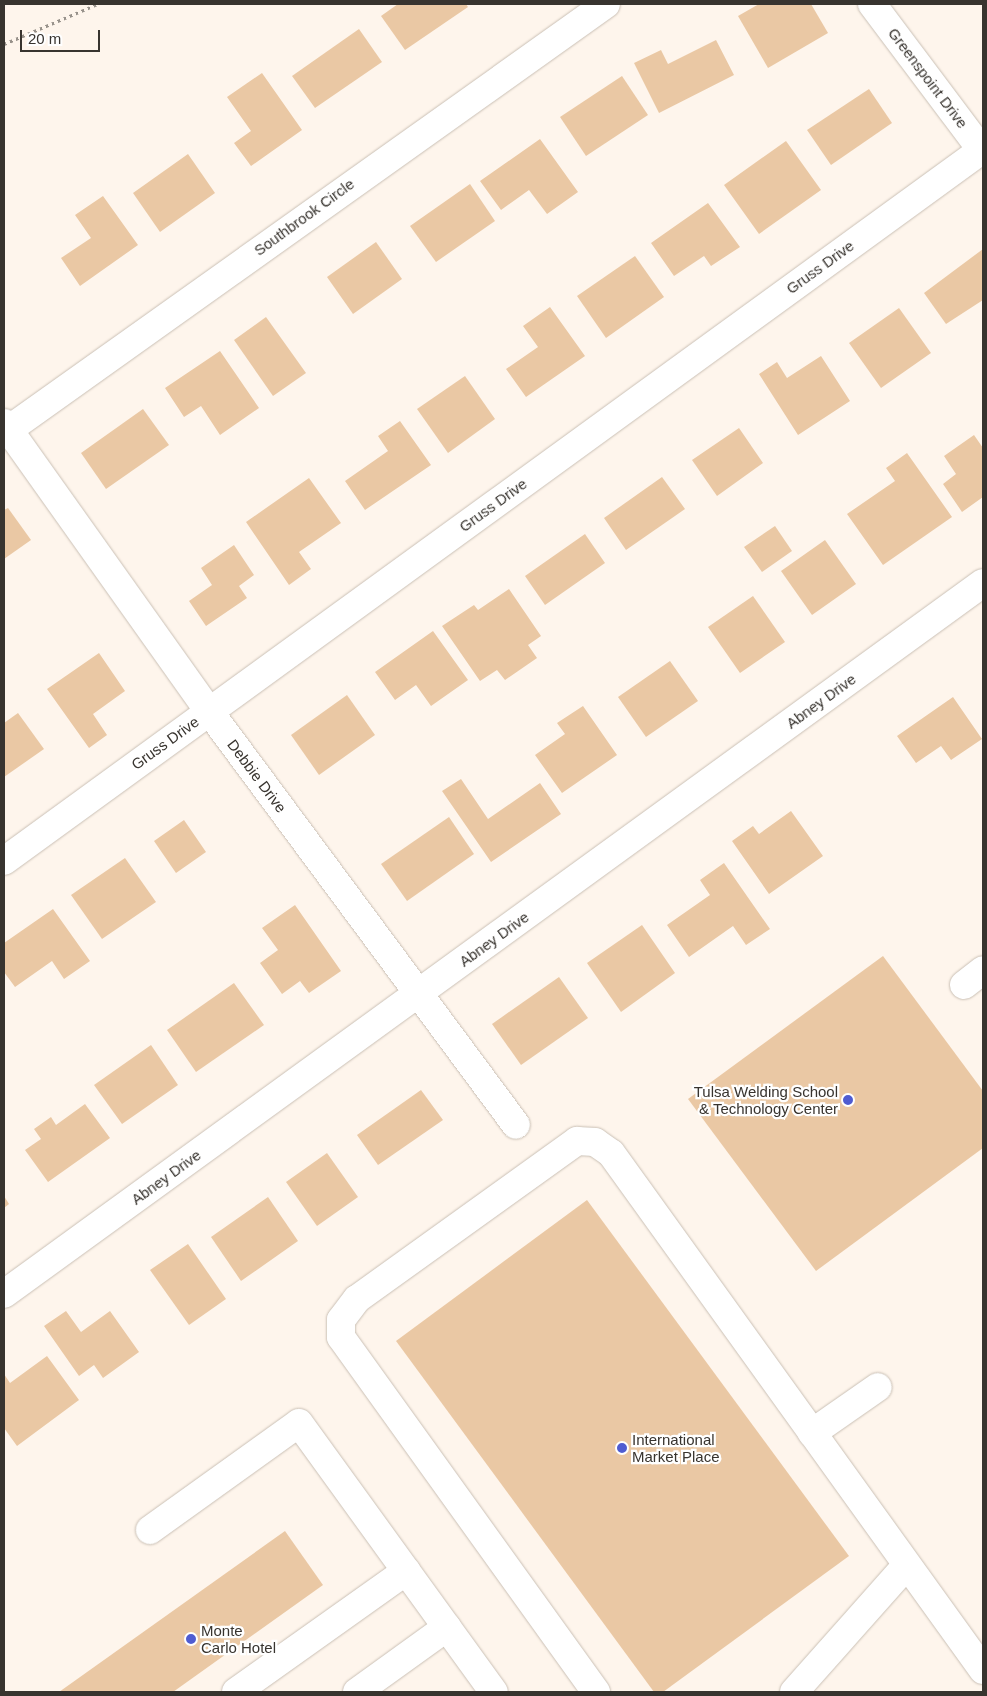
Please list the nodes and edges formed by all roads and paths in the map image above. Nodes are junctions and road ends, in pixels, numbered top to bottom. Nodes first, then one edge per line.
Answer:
1 (98, 4) edge
2 (606, 4) edge
3 (872, 4) edge
4 (4, 44) edge
5 (982, 151) edge
6 (5, 428) edge
7 (983, 583) edge
8 (209, 711) junction
9 (4, 860) edge
10 (419, 994) junction
11 (516, 1125) dead end
12 (4, 1294) edge
13 (878, 1387) dead end
14 (812, 1434) junction
15 (150, 1530) dead end
16 (906, 1566) junction
17 (406, 1571) junction
18 (447, 1627) junction
19 (983, 1670) edge
20 (489, 1690) edge
21 (236, 1692) edge
22 (357, 1692) edge
23 (596, 1692) edge
24 (794, 1692) edge

1 - 4 path
2 - 6 street, Southbrook Circle
3 - 5 street, Greenspoint Drive
5 - 8 street, Gruss Drive
6 - 8 street, Debbie Drive
7 - 10 street, Abney Drive
8 - 9 street, Gruss Drive
8 - 10 street, Debbie Drive
10 - 11 street, Debbie Drive
10 - 12 street, Abney Drive
13 - 14 street
14 - 16 street
14 - 23 street
15 - 17 street
16 - 19 street
16 - 24 street
17 - 18 street
17 - 21 street
18 - 20 street
18 - 22 street

